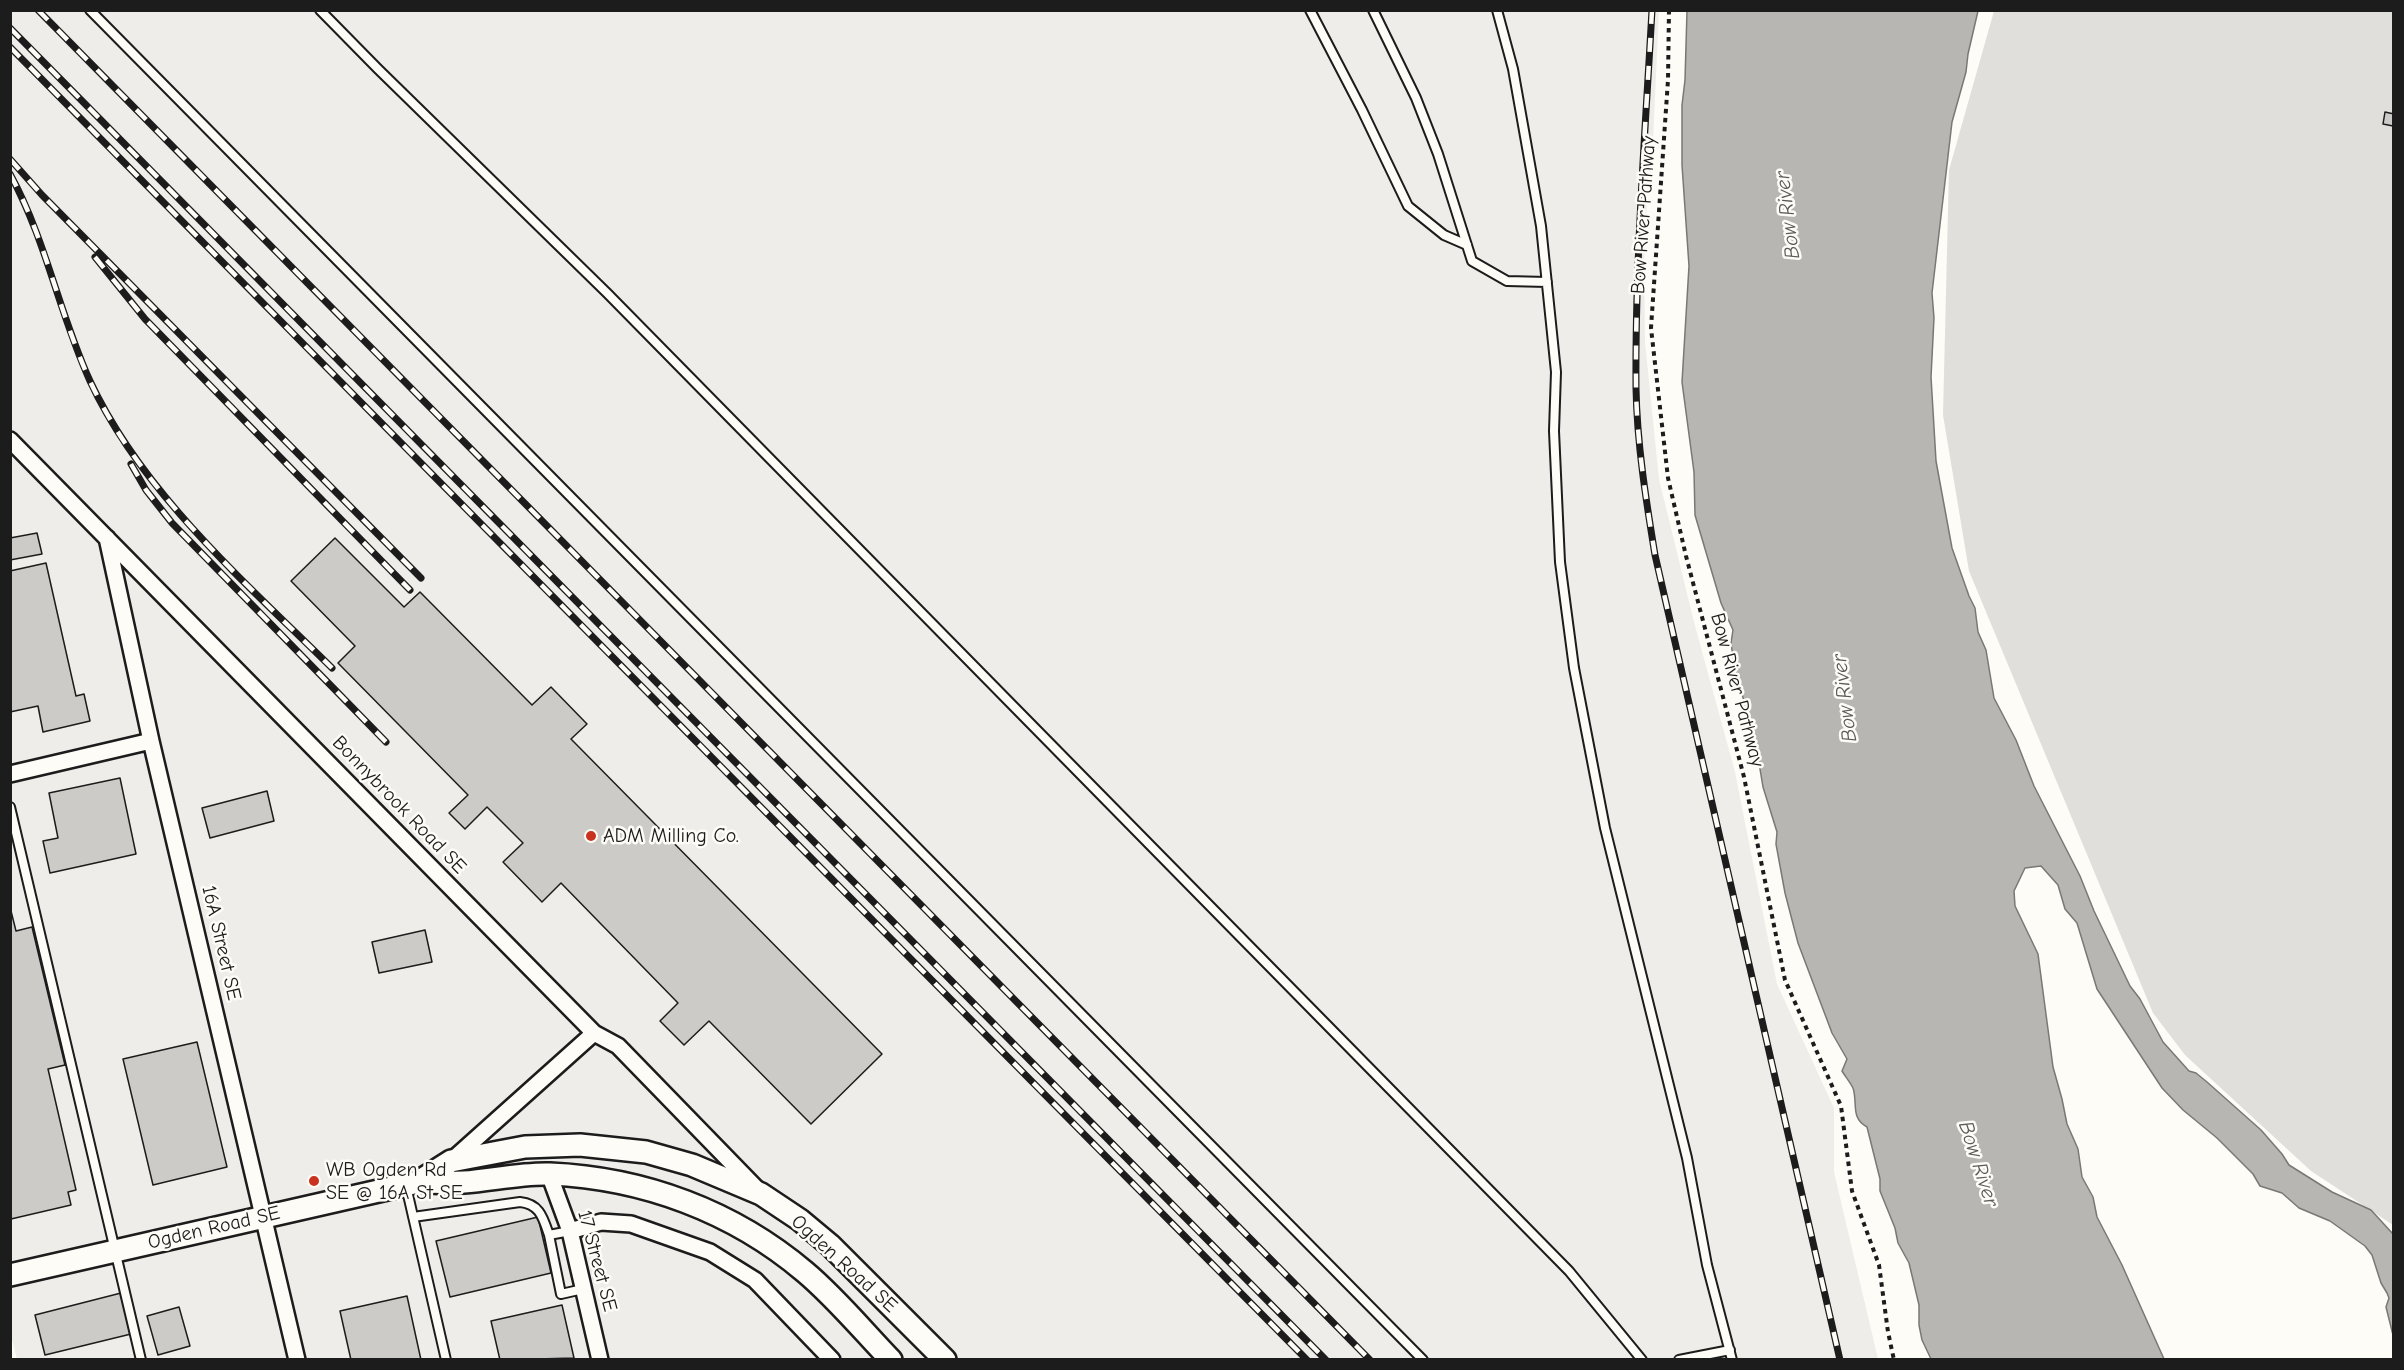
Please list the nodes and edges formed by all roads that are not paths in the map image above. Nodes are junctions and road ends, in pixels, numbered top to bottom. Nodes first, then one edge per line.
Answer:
1 (90, 10) edge
2 (321, 10) edge
3 (1310, 10) edge
4 (1373, 10) edge
5 (1497, 10) edge
6 (1467, 245) junction
7 (1546, 282) junction
8 (10, 440) edge
9 (106, 537) junction
10 (152, 741) junction
11 (10, 774) edge
12 (10, 807) edge
13 (594, 1033) junction
14 (451, 1161) junction
15 (549, 1174) junction
16 (412, 1183) junction
17 (761, 1194) junction
18 (264, 1217) junction
19 (413, 1217) junction
20 (570, 1231) junction
21 (549, 1235) junction
22 (116, 1251) junction
23 (10, 1275) edge
24 (584, 1289) junction
25 (1730, 1350) junction
26 (141, 1359) edge
27 (297, 1359) edge
28 (446, 1359) edge
29 (600, 1359) edge
30 (832, 1359) edge
31 (891, 1359) edge
32 (945, 1359) edge
33 (1423, 1359) edge
34 (1642, 1359) edge
35 (1679, 1359) edge
36 (1732, 1359) edge

1 - 33 lane
2 - 34 lane
3 - 6 lane
4 - 6 lane
5 - 7 lane
6 - 7 lane
7 - 25 lane
8 - 9 street, Bonnybrook Road SE
9 - 10 street, 16A Street SE
9 - 13 street, Bonnybrook Road SE
10 - 11 street
10 - 18 street, 16A Street SE
12 - 22 lane
13 - 14 street, Ogden Road SE
13 - 17 street, Bonnybrook Road SE
14 - 16 street, Ogden Road SE
14 - 17 street, Ogden Road SE
15 - 16 street, Ogden Road SE
15 - 20 street, 17 Street SE
15 - 31 street, Ogden Road SE
16 - 18 street, Ogden Road SE
16 - 19 lane
17 - 32 street, Ogden Road SE
18 - 22 street, Ogden Road SE
18 - 27 street, 16A Street SE
19 - 21 lane
19 - 28 lane
20 - 21 lane
20 - 24 street, 17 Street SE
20 - 30 street
21 - 24 lane
22 - 23 street, Ogden Road SE
22 - 26 lane
24 - 29 street, 17 Street SE
25 - 35 lane
25 - 36 lane

